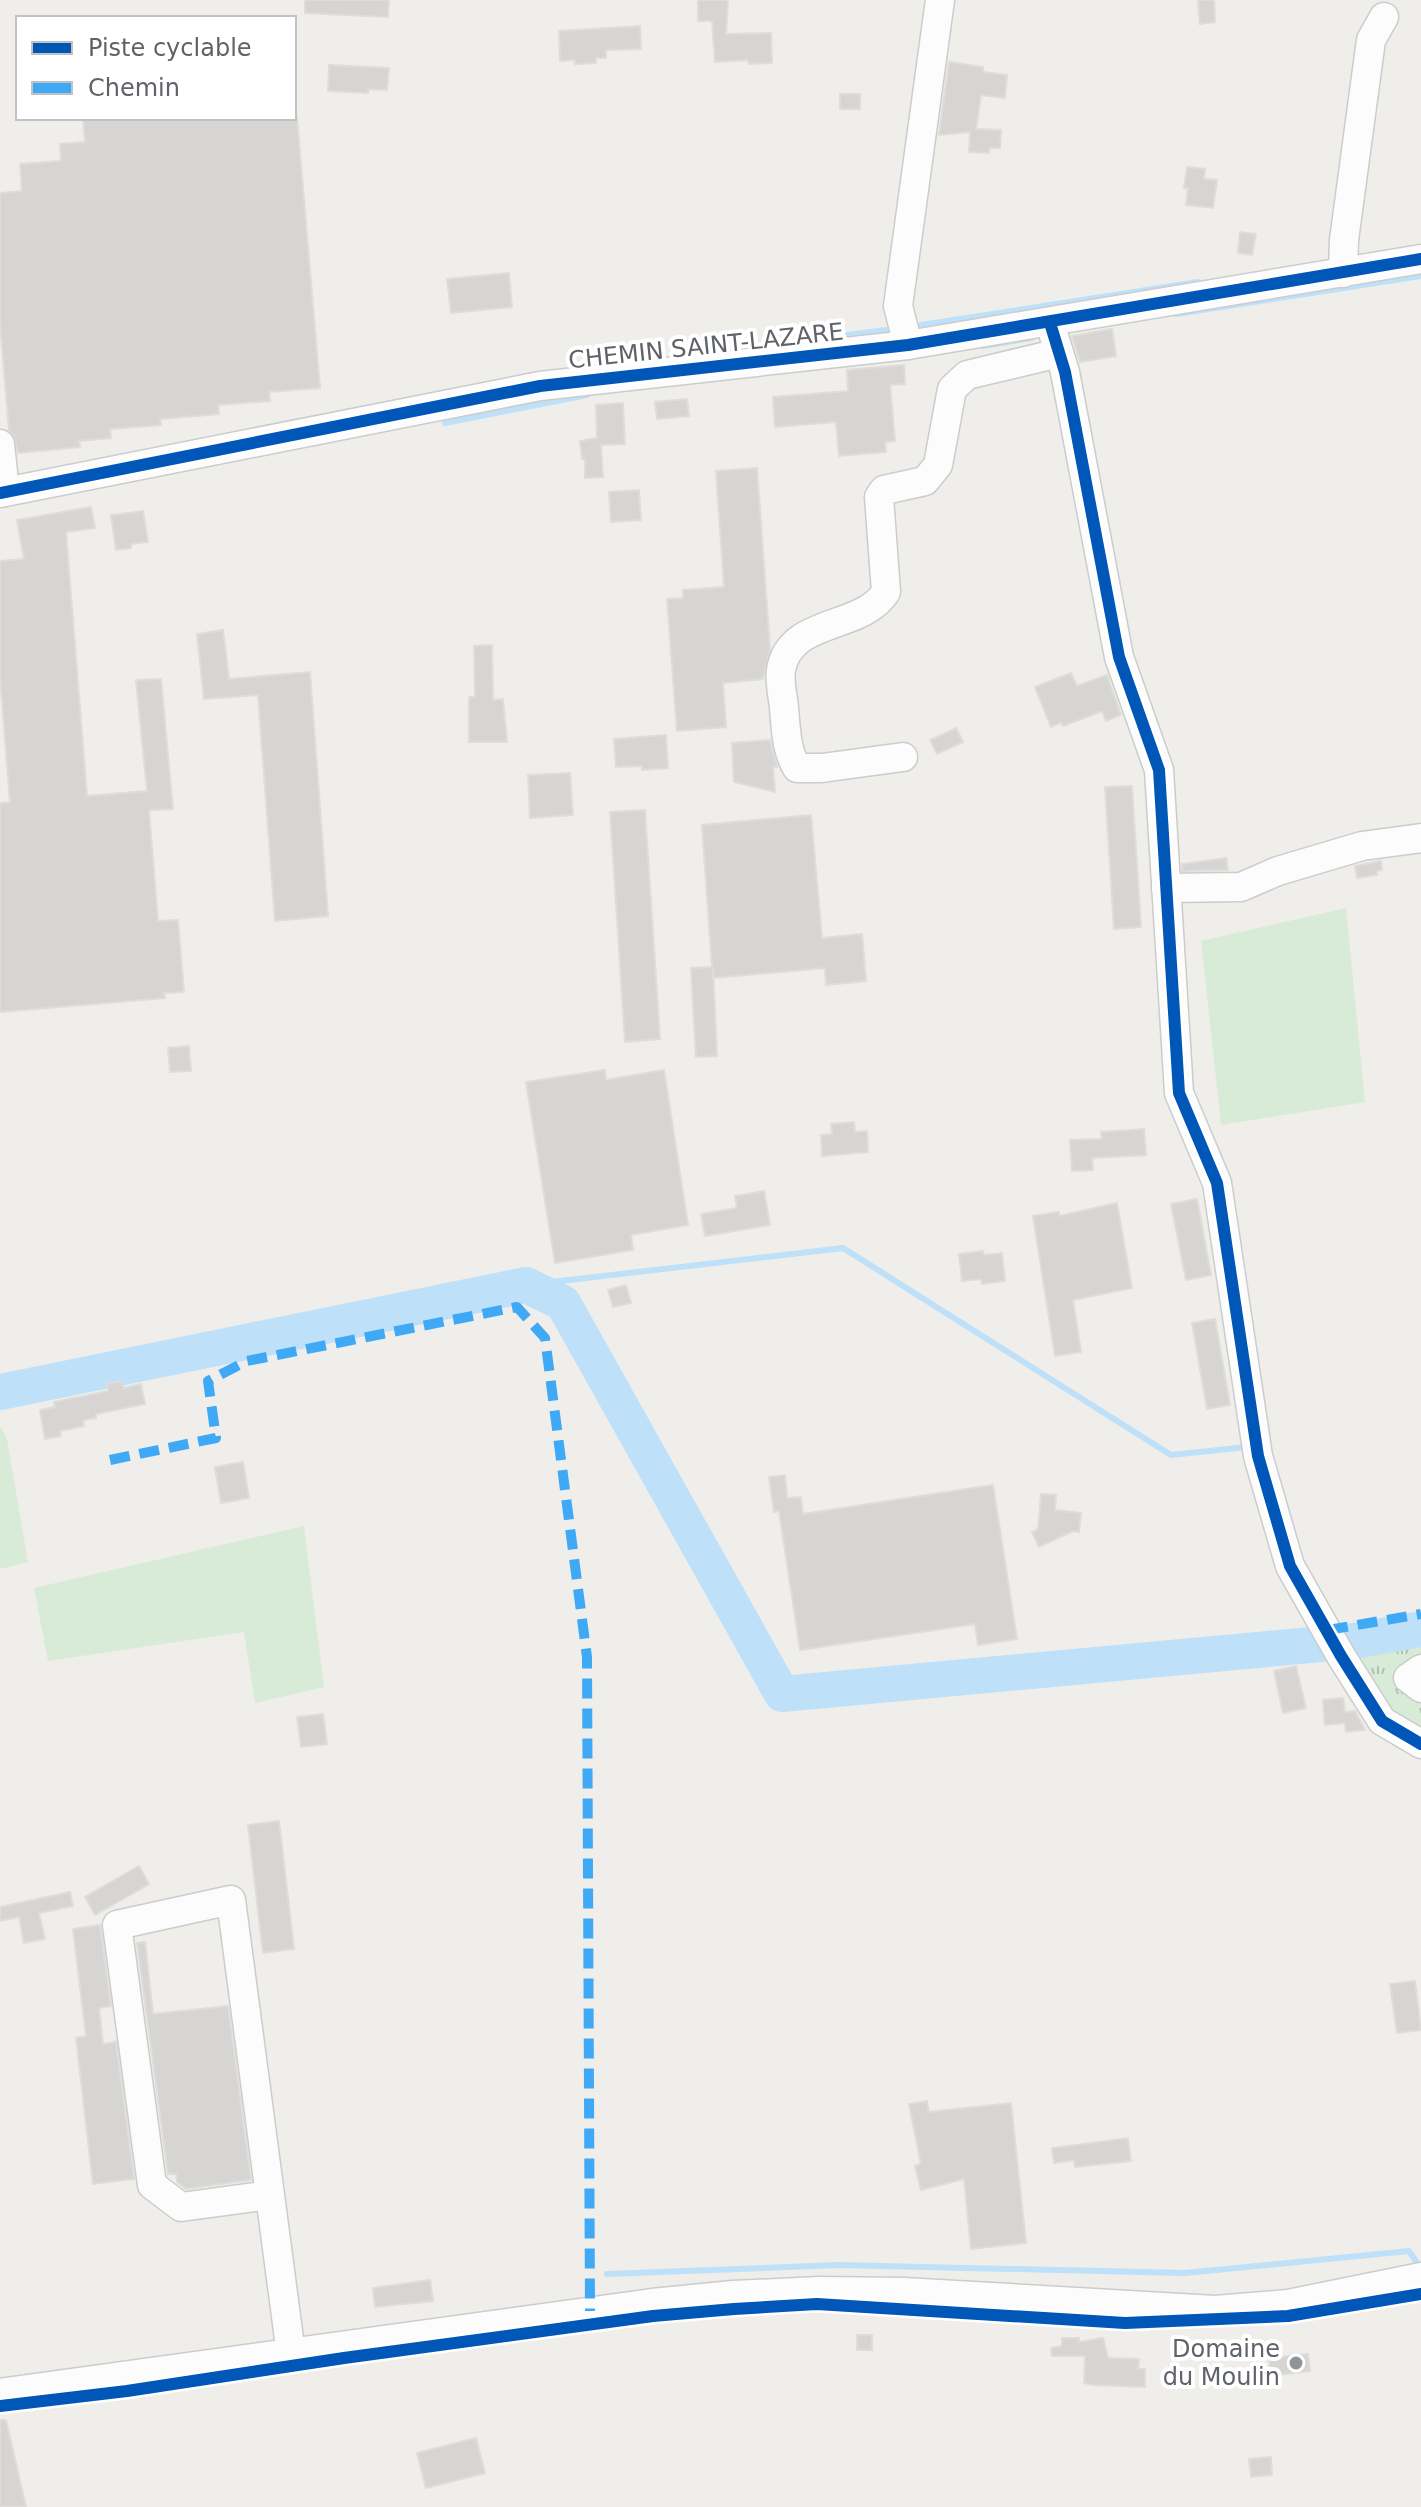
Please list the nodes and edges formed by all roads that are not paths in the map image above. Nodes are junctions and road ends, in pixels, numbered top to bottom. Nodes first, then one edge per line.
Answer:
1 (940, 0) edge
2 (1384, 17) dead end
3 (1421, 259) edge
4 (1344, 264) junction
5 (1050, 323) junction
6 (908, 345) junction
7 (1059, 353) junction
8 (0, 444) edge
9 (3, 487) edge
10 (903, 757) dead end
11 (1421, 838) edge
12 (1166, 888) junction
13 (1421, 1669) edge
14 (1421, 1688) edge
15 (1421, 1744) edge
16 (270, 2195) junction
17 (1421, 2277) edge
18 (291, 2354) junction
19 (0, 2393) edge

1 - 6 street
2 - 4 street
3 - 4 street, CHEMIN SAINT-LAZARE
4 - 5 street, CHEMIN SAINT-LAZARE
5 - 6 street, CHEMIN SAINT-LAZARE
5 - 7 street
6 - 9 street, CHEMIN SAINT-LAZARE
7 - 10 street
7 - 12 street
8 - 9 street
11 - 12 street
12 - 15 street
13 - 14 street
16 - 16 street
16 - 18 street
17 - 18 street
18 - 19 street

